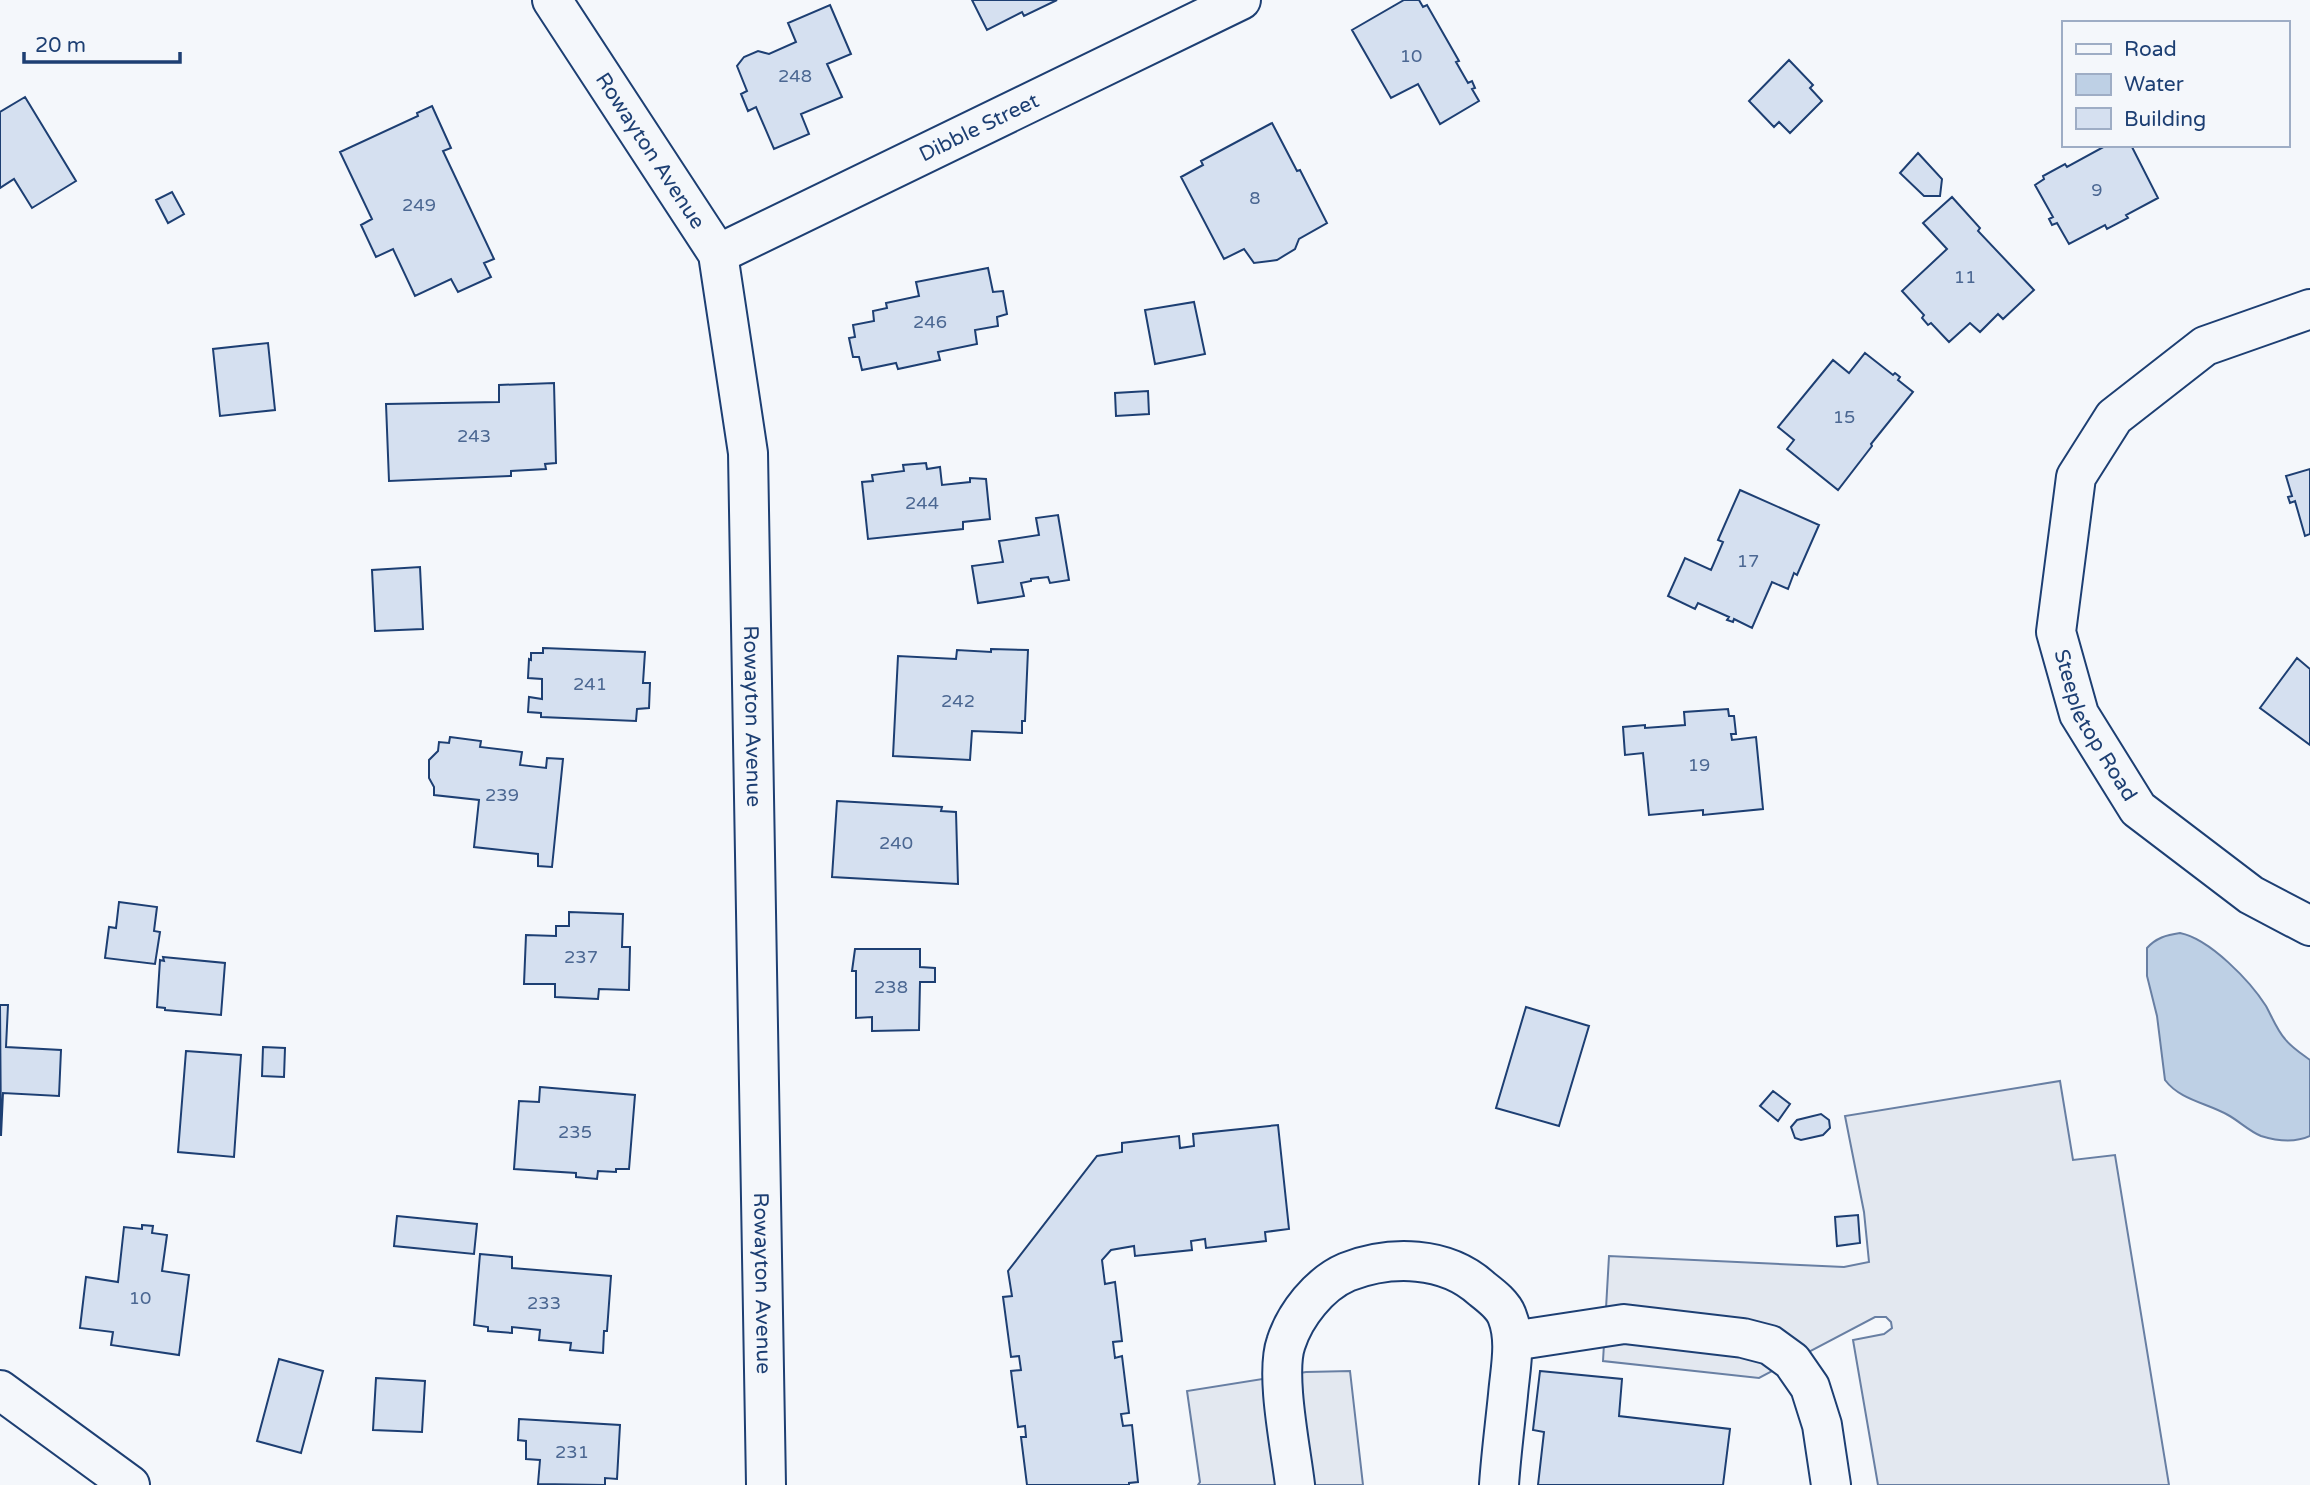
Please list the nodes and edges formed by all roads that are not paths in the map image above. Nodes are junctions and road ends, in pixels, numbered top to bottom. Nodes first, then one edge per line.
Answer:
1 (552, 0) edge
2 (1241, 0) edge
3 (718, 254) junction
4 (2310, 309) edge
5 (2310, 926) edge
6 (1513, 1341) junction
7 (0, 1390) edge
8 (130, 1485) edge
9 (766, 1485) edge
10 (1295, 1485) edge
11 (1499, 1485) edge
12 (1831, 1485) edge

1 - 3 street, Rowayton Avenue
2 - 3 street, Dibble Street
3 - 9 street, Rowayton Avenue
4 - 5 street, Steepletop Road
6 - 10 street
6 - 11 street
6 - 12 street
7 - 8 street

